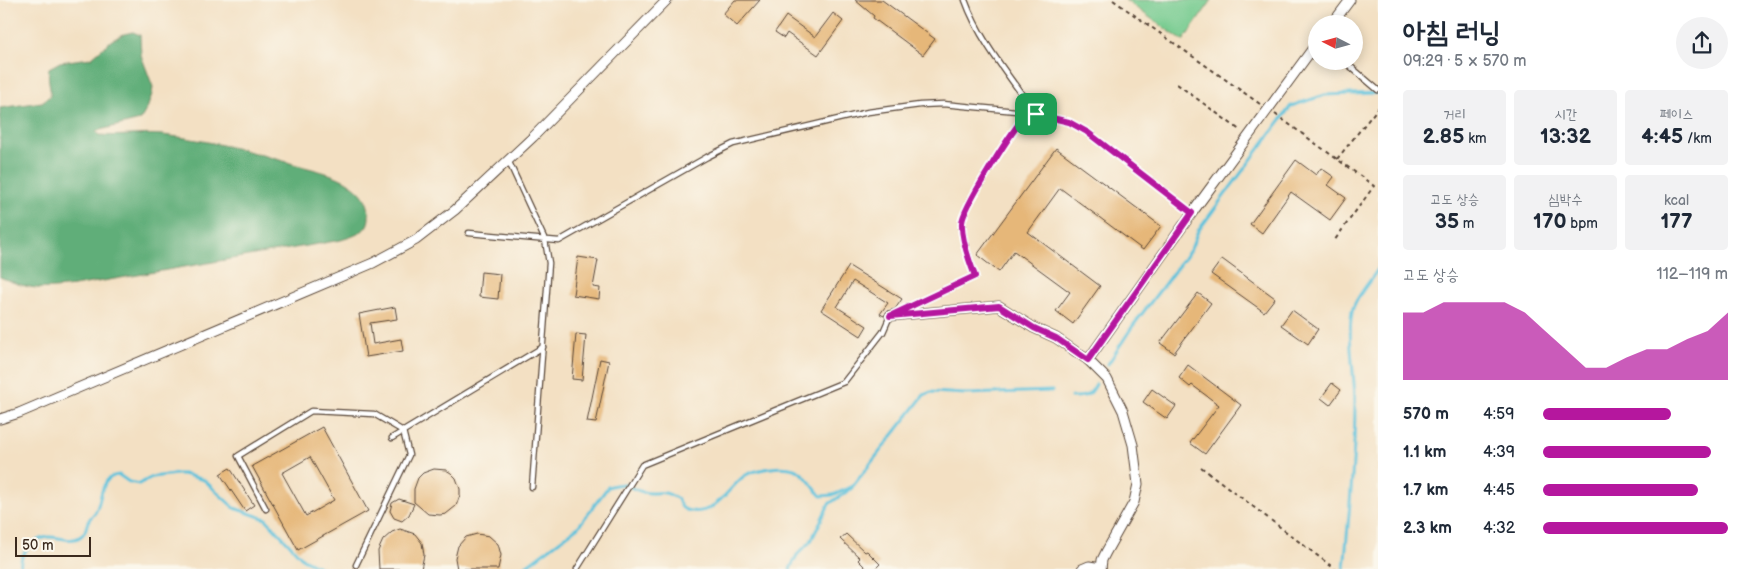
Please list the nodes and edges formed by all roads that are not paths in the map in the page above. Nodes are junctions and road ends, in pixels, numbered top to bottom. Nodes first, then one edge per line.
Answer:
1 (667, 0) edge
2 (966, 0) edge
3 (1350, 0) edge
4 (1339, 15) edge
5 (1308, 55) edge
6 (1355, 70) edge
7 (1378, 90) edge
8 (1036, 114) junction
9 (508, 160) junction
10 (1192, 213) junction
11 (469, 233) dead end
12 (545, 240) junction
13 (890, 316) junction
14 (543, 347) junction
15 (1088, 360) junction
16 (0, 419) edge
17 (403, 431) junction
18 (392, 438) dead end
19 (532, 487) dead end
20 (266, 508) dead end
21 (356, 565) dead end
22 (1101, 568) edge
23 (577, 569) edge
24 (1082, 569) edge

1 - 9 street
2 - 8 lane
3 - 4 street
5 - 10 street
6 - 7 lane
8 - 10 lane
8 - 12 lane
8 - 13 lane
9 - 12 lane
9 - 16 street
10 - 15 street
11 - 12 lane
12 - 14 lane
13 - 15 street
13 - 23 lane
14 - 17 lane
14 - 19 lane
15 - 22 street
17 - 18 lane
17 - 20 lane
17 - 21 lane
22 - 24 street

